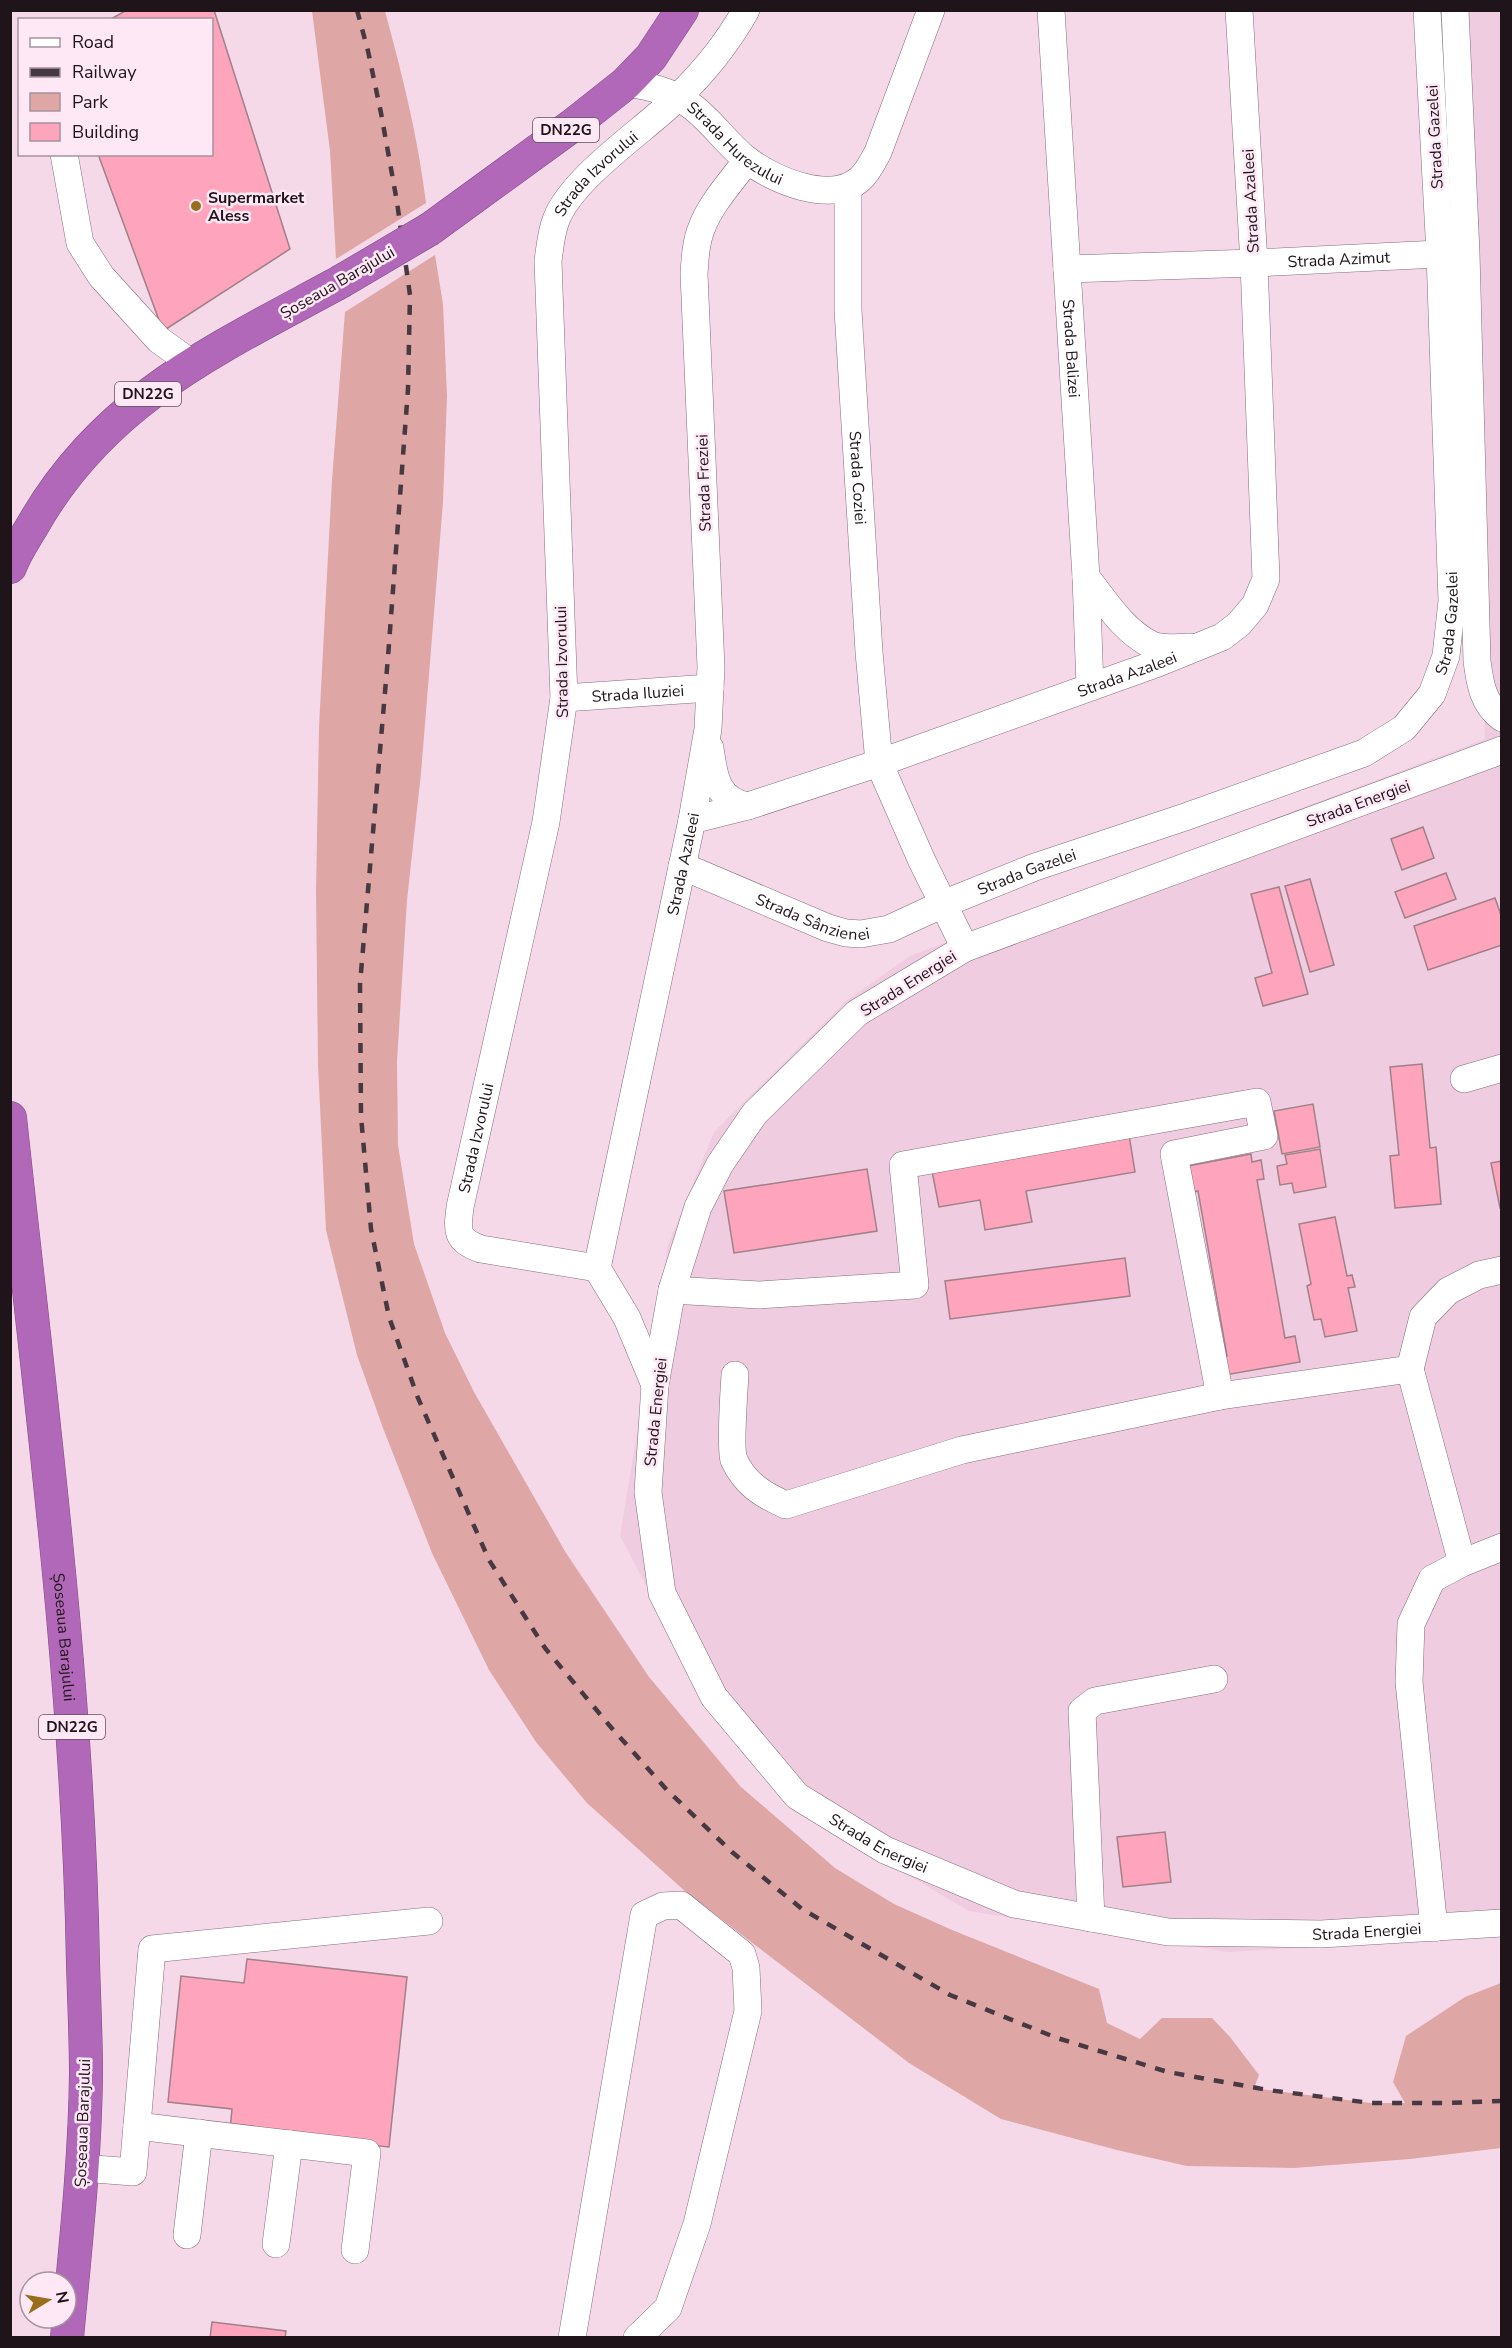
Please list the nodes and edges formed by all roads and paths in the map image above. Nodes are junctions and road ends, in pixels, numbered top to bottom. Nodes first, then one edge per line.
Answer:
1 (682, 10) edge
2 (746, 10) edge
3 (931, 10) edge
4 (1052, 10) edge
5 (1239, 10) edge
6 (1427, 10) edge
7 (1455, 10) edge
8 (626, 83) junction
9 (678, 97) junction
10 (64, 156) edge
11 (747, 160) junction
12 (848, 187) junction
13 (1453, 254) junction
14 (1254, 263) junction
15 (1067, 269) junction
16 (191, 363) junction
17 (10, 567) edge
18 (1086, 577) junction
19 (1197, 646) junction
20 (1090, 687) junction
21 (710, 688) junction
22 (564, 698) junction
23 (1502, 718) edge
24 (708, 729) junction
25 (1502, 750) edge
26 (879, 763) junction
27 (748, 806) junction
28 (693, 820) junction
29 (682, 866) junction
30 (943, 904) junction
31 (965, 948) junction
32 (1502, 1068) edge
33 (1464, 1079) dead end
34 (10, 1119) edge
35 (597, 1268) junction
36 (1502, 1270) edge
37 (672, 1290) junction
38 (1410, 1369) junction
39 (735, 1375) dead end
40 (655, 1384) junction
41 (1220, 1396) junction
42 (1502, 1547) edge
43 (1462, 1563) junction
44 (1214, 1679) dead end
45 (1091, 1918) junction
46 (429, 1921) dead end
47 (1502, 1923) edge
48 (1434, 1928) junction
49 (136, 2127) junction
50 (199, 2133) junction
51 (289, 2144) junction
52 (82, 2168) junction
53 (187, 2235) dead end
54 (276, 2244) dead end
55 (355, 2250) dead end
56 (67, 2337) edge
57 (572, 2337) edge
58 (637, 2337) edge

1 - 8 highway, Șoseaua Barajului / DN22G
2 - 9 street, Strada Izvorului
3 - 12 street
4 - 15 street, Strada Balizei
5 - 14 street, Strada Azaleei
6 - 13 street, Strada Gazelei
7 - 13 street, Strada Gazelei
8 - 9 street, Strada Hurezului
8 - 16 highway, Șoseaua Barajului / DN22G, bridge
9 - 11 street, Strada Hurezului
9 - 22 street, Strada Izvorului
10 - 16 street
11 - 12 street, Strada Hurezului
11 - 21 street, Strada Freziei
12 - 26 street, Strada Coziei
13 - 14 street, Strada Azimut
13 - 23 street, Strada Gazelei
13 - 30 street, Strada Gazelei
14 - 15 street, Strada Azimut
14 - 19 street, Strada Azaleei
15 - 18 street, Strada Balizei
16 - 17 highway, Șoseaua Barajului / DN22G
18 - 19 street, Strada Azaleei
18 - 20 street, Strada Balizei
19 - 20 street, Strada Azaleei
20 - 26 street, Strada Azaleei
21 - 22 street, Strada Iluziei
21 - 24 street, Strada Freziei
22 - 35 street, Strada Izvorului
24 - 27 street
24 - 28 street, Strada Freziei
25 - 31 street, Strada Energiei
26 - 27 street, Strada Azaleei
26 - 30 street, Strada Coziei
27 - 28 street, Strada Azaleei
28 - 29 street, Strada Azaleei
29 - 30 street, Strada Sânzienei
29 - 35 street, Strada Azaleei
30 - 31 street, Strada Coziei
31 - 37 street, Strada Energiei
32 - 33 street
34 - 52 highway, Șoseaua Barajului / DN22G
35 - 40 street
36 - 38 street
37 - 40 street, Strada Energiei
37 - 41 street
38 - 41 street
38 - 43 street
39 - 41 street
40 - 45 street, Strada Energiei
42 - 43 street
43 - 48 street
44 - 45 street
45 - 48 street, Strada Energiei
46 - 49 street
47 - 48 street, Strada Energiei
49 - 50 street
49 - 52 street
50 - 51 street
50 - 53 street
51 - 54 street
51 - 55 street
52 - 56 highway, Șoseaua Barajului / DN22G
57 - 58 street

